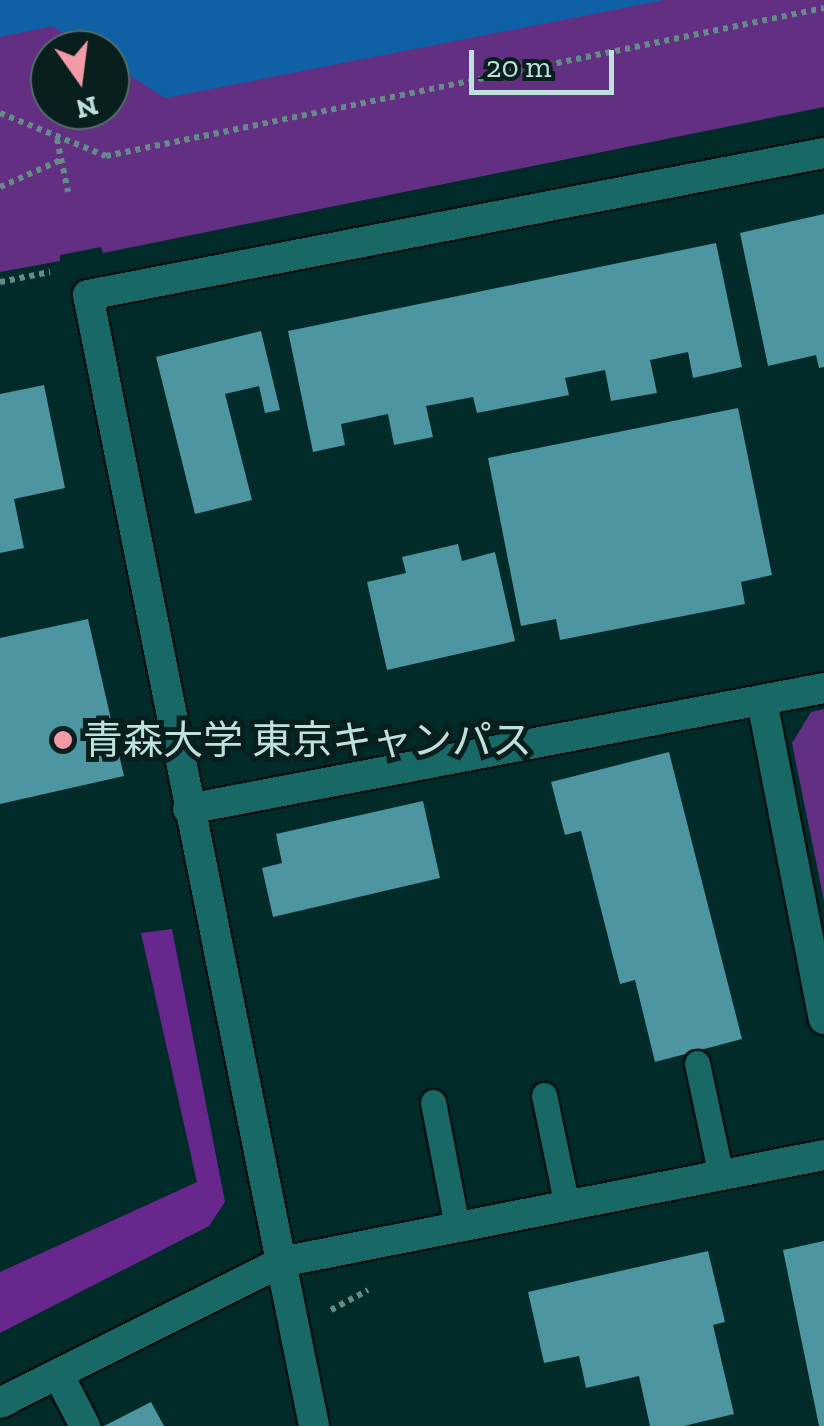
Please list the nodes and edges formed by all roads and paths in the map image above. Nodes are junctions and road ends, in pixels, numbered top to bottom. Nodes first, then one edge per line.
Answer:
1 (824, 8) edge
2 (0, 113) edge
3 (57, 137) junction
4 (824, 153) edge
5 (61, 160) junction
6 (0, 187) edge
7 (68, 192) dead end
8 (50, 272) dead end
9 (0, 282) edge
10 (824, 688) edge
11 (762, 701) junction
12 (188, 809) junction
13 (824, 1018) edge
14 (697, 1063) dead end
15 (544, 1095) dead end
16 (433, 1102) dead end
17 (824, 1155) edge
18 (720, 1176) junction
19 (567, 1206) junction
20 (457, 1227) junction
21 (281, 1262) junction
22 (382, 1287) dead end
23 (316, 1318) dead end
24 (58, 1374) junction
25 (0, 1403) edge
26 (85, 1426) edge
27 (314, 1426) edge

1 - 3 path
2 - 3 path
3 - 5 path
4 - 12 street
5 - 6 path
5 - 7 path
8 - 9 path
10 - 11 street
11 - 12 street
11 - 13 street
12 - 21 street
14 - 18 lane
15 - 19 lane
16 - 20 lane
17 - 18 street
18 - 19 street
19 - 20 street
20 - 21 street
21 - 24 street
21 - 27 street
22 - 23 path
24 - 25 street
24 - 26 street

